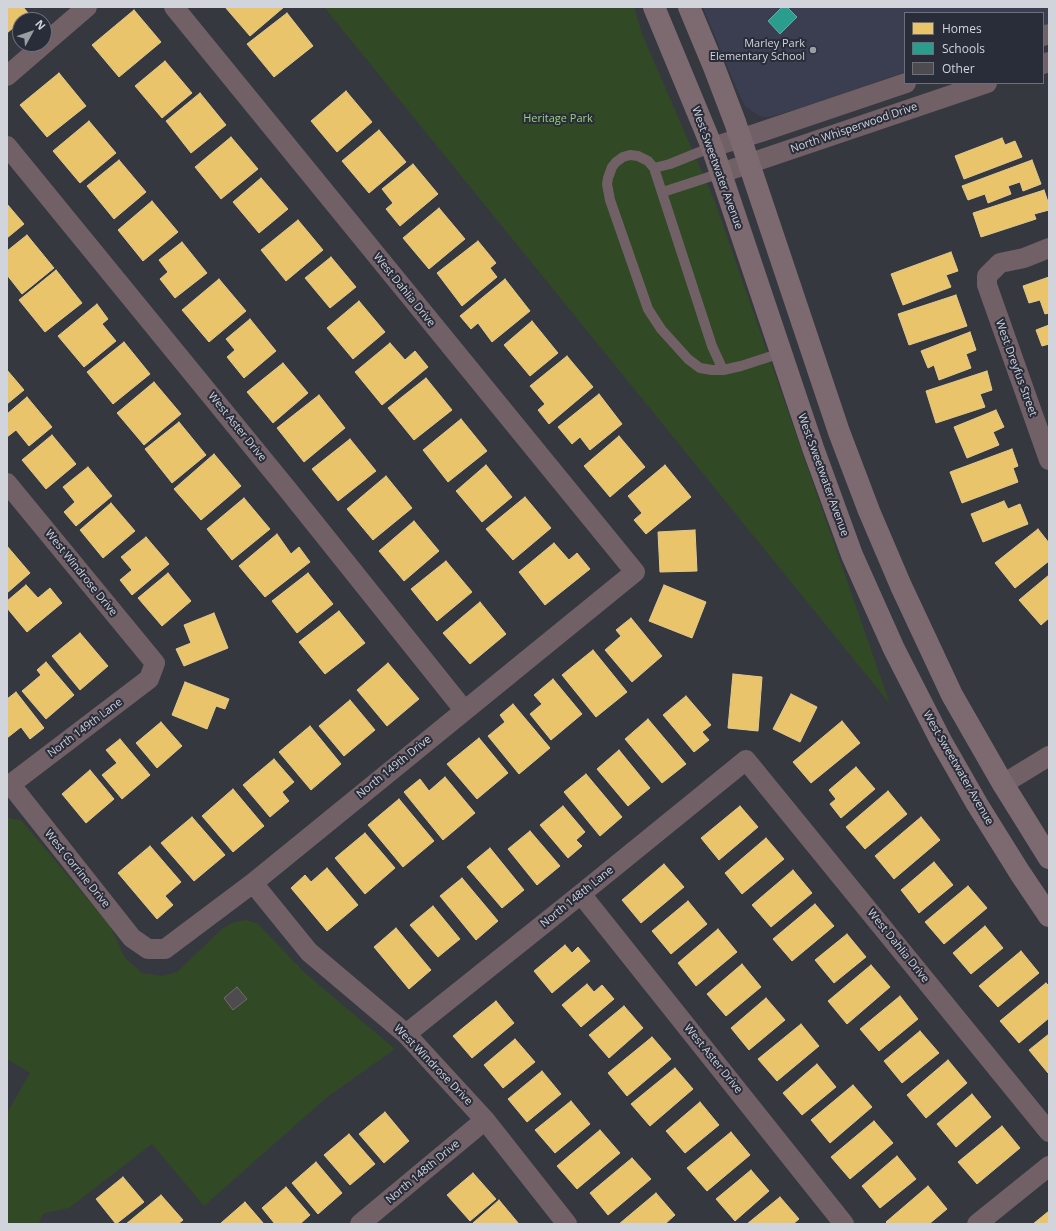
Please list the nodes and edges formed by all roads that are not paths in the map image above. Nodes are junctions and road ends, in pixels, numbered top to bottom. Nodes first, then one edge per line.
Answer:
1 (87, 7) edge
2 (174, 7) edge
3 (654, 7) edge
4 (689, 7) edge
5 (52, 37) edge
6 (35, 52) edge
7 (7, 76) edge
8 (904, 84) edge
9 (984, 84) edge
10 (740, 139) junction
11 (7, 146) edge
12 (712, 147) junction
13 (748, 163) junction
14 (654, 168) junction
15 (721, 173) junction
16 (663, 192) junction
17 (1049, 248) edge
18 (781, 353) junction
19 (723, 370) junction
20 (1049, 460) edge
21 (7, 483) edge
22 (635, 572) joint
23 (155, 663) joint
24 (464, 710) junction
25 (1049, 756) edge
26 (746, 760) joint
27 (1002, 784) junction
28 (9, 786) edge
29 (1049, 858) edge
30 (252, 883) junction
31 (581, 894) junction
32 (1049, 916) edge
33 (148, 949) joint
34 (406, 1034) junction
35 (485, 1120) junction
36 (1049, 1132) edge
37 (1049, 1166) edge
38 (360, 1224) edge
39 (567, 1224) edge
40 (844, 1224) edge
41 (977, 1224) edge

1 - 5 street
2 - 22 street, West Dahlia Drive
3 - 12 street, West Sweetwater Avenue
4 - 10 street
6 - 7 street
8 - 10 street
9 - 13 street, North Whisperwood Drive
10 - 12 street
10 - 13 street
11 - 24 street, West Aster Drive
12 - 14 lane
12 - 15 street, West Sweetwater Avenue
13 - 15 street, North Whisperwood Drive
13 - 27 street
14 - 16 lane
14 - 19 lane
15 - 16 lane
15 - 18 street, West Sweetwater Avenue
16 - 19 lane
17 - 20 street, West Dreyfus Street
18 - 19 lane
18 - 32 street, West Sweetwater Avenue
21 - 23 street, West Windrose Drive
22 - 24 street, North 149th Drive
23 - 28 street, North 149th Lane
24 - 30 street, North 149th Drive
25 - 27 street
26 - 31 street, North 148th Lane
26 - 36 street, West Dahlia Drive
27 - 29 street
28 - 33 street, West Corrine Drive
30 - 33 street, North 149th Drive
30 - 34 street, West Windrose Drive
31 - 34 street, North 148th Lane
31 - 40 street, West Aster Drive
34 - 35 street, West Windrose Drive
35 - 38 street, North 148th Drive
35 - 39 street, West Windrose Drive
37 - 41 street

